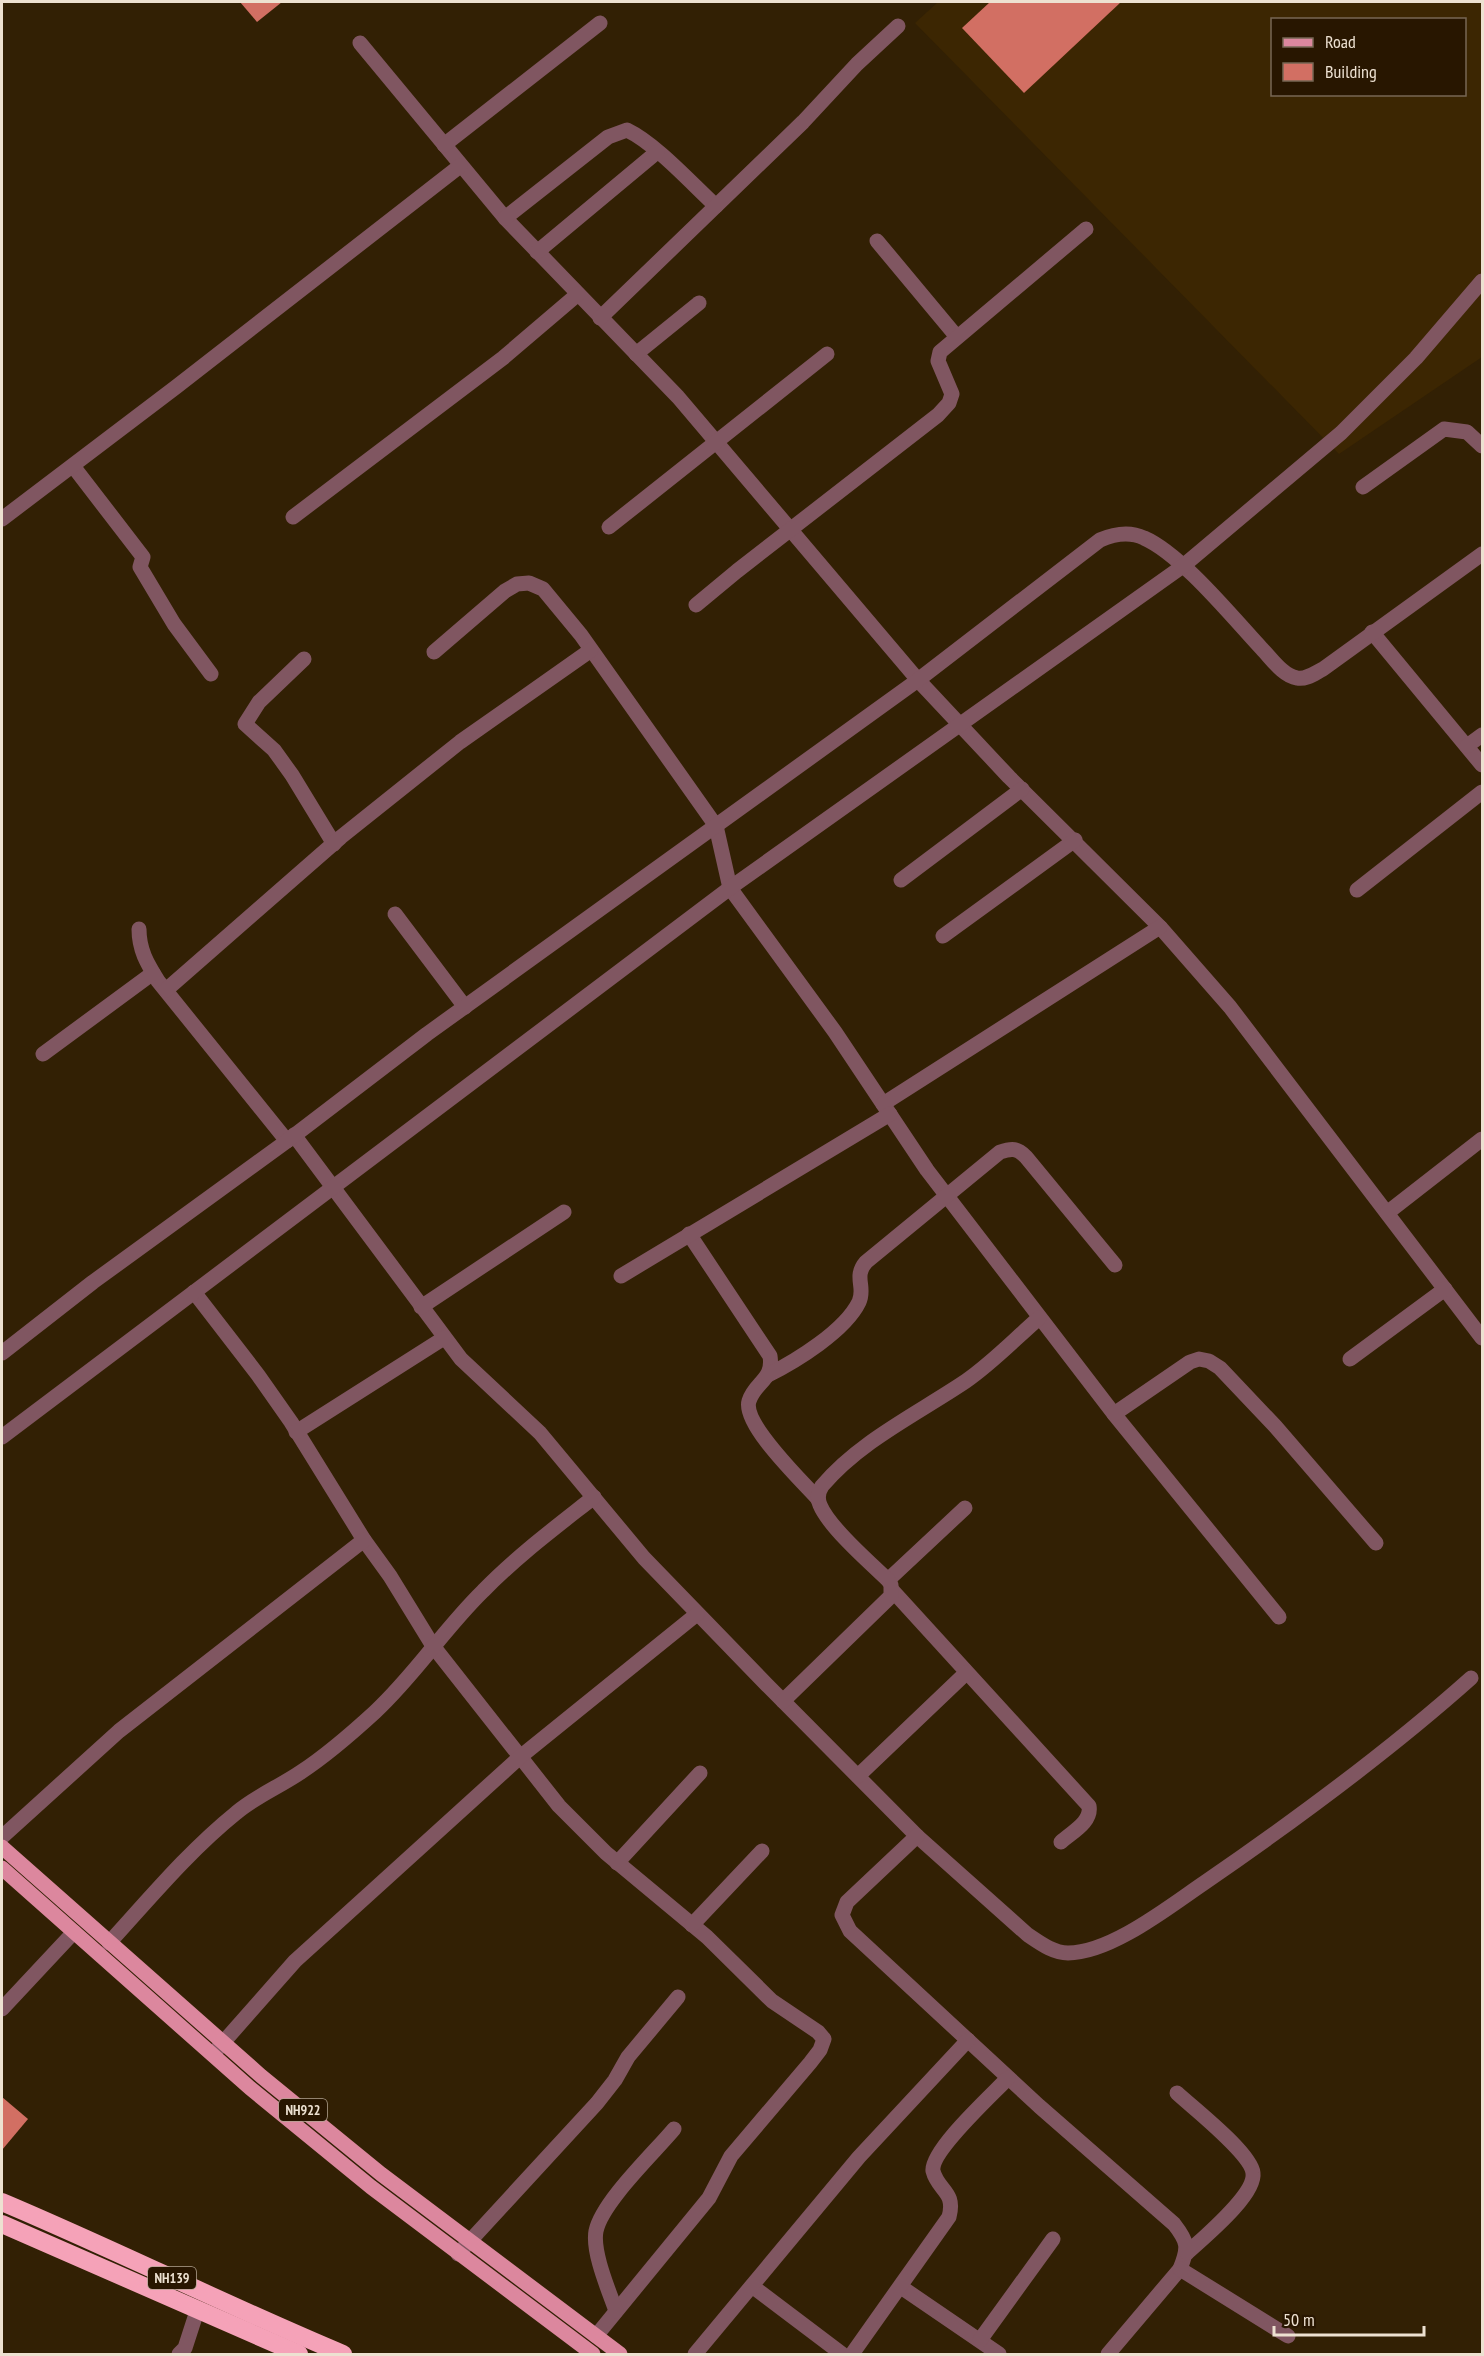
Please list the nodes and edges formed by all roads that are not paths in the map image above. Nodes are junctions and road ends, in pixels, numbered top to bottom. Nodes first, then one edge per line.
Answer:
1 (600, 23) dead end
2 (898, 26) dead end
3 (360, 43) dead end
4 (444, 145) junction
5 (657, 152) junction
6 (460, 166) junction
7 (716, 206) junction
8 (505, 218) junction
9 (1086, 229) dead end
10 (877, 241) dead end
11 (537, 252) junction
12 (1482, 281) edge
13 (578, 294) junction
14 (699, 303) dead end
15 (600, 318) junction
16 (957, 337) junction
17 (636, 354) junction
18 (827, 354) dead end
19 (716, 441) junction
20 (1482, 446) edge
21 (73, 466) junction
22 (1363, 487) dead end
23 (293, 517) dead end
24 (2, 519) edge
25 (609, 527) dead end
26 (790, 529) junction
27 (1482, 554) edge
28 (1183, 567) junction
29 (696, 605) dead end
30 (1372, 632) junction
31 (591, 650) junction
32 (434, 652) dead end
33 (304, 659) dead end
34 (211, 674) dead end
35 (918, 680) junction
36 (960, 724) junction
37 (1482, 735) edge
38 (1467, 746) junction
39 (1482, 765) edge
40 (1022, 789) junction
41 (1482, 792) edge
42 (716, 826) junction
43 (1075, 840) junction
44 (334, 844) junction
45 (901, 880) dead end
46 (730, 888) junction
47 (1357, 890) dead end
48 (395, 914) dead end
49 (1160, 927) junction
50 (139, 930) dead end
51 (943, 936) dead end
52 (153, 973) junction
53 (166, 990) junction
54 (465, 1007) junction
55 (43, 1054) dead end
56 (886, 1109) junction
57 (290, 1138) junction
58 (1482, 1139) edge
59 (333, 1188) junction
60 (946, 1196) junction
61 (564, 1212) dead end
62 (1387, 1213) junction
63 (689, 1234) junction
64 (1114, 1265) dead end
65 (621, 1276) dead end
66 (1445, 1290) junction
67 (194, 1292) junction
68 (421, 1307) junction
69 (1039, 1318) junction
70 (1481, 1333) edge
71 (444, 1338) junction
72 (2, 1353) edge
73 (1350, 1359) dead end
74 (768, 1375) junction
75 (1114, 1414) junction
76 (296, 1432) junction
77 (2, 1437) edge
78 (594, 1497) junction
79 (818, 1499) junction
80 (965, 1508) dead end
81 (364, 1540) junction
82 (1376, 1543) dead end
83 (890, 1585) junction
84 (698, 1614) junction
85 (1279, 1617) dead end
86 (433, 1647) junction
87 (966, 1673) junction
88 (1471, 1678) dead end
89 (783, 1701) junction
90 (520, 1757) junction
91 (699, 1773) dead end
92 (858, 1776) junction
93 (917, 1836) junction
94 (2, 1837) edge
95 (1061, 1842) dead end
96 (2, 1847) edge
97 (762, 1851) dead end
98 (617, 1863) junction
99 (2, 1868) edge
100 (692, 1925) junction
101 (74, 1932) junction
102 (109, 1942) junction
103 (678, 1997) dead end
104 (2, 2009) edge
105 (968, 2040) junction
106 (223, 2042) junction
107 (213, 2054) junction
108 (1008, 2078) junction
109 (1177, 2093) dead end
110 (674, 2129) dead end
111 (2, 2202) edge
112 (2, 2224) edge
113 (1053, 2239) dead end
114 (468, 2242) junction
115 (1187, 2253) junction
116 (458, 2254) junction
117 (1180, 2269) junction
118 (752, 2286) junction
119 (901, 2287) junction
120 (197, 2311) junction
121 (616, 2311) junction
122 (596, 2336) junction
123 (1288, 2336) dead end
124 (980, 2340) junction
125 (179, 2355) edge
126 (298, 2355) edge
127 (343, 2355) edge
128 (593, 2355) edge
129 (620, 2355) edge
130 (695, 2355) edge
131 (842, 2355) edge
132 (852, 2355) edge
133 (999, 2355) edge
134 (1108, 2355) edge

1 - 4 street
2 - 7 street
3 - 4 street
4 - 6 street
5 - 7 street
5 - 8 street
5 - 11 street
6 - 8 street
6 - 21 street
7 - 15 street
8 - 11 street
9 - 16 street
10 - 16 street
11 - 13 street
12 - 28 street
13 - 15 street
13 - 23 street
14 - 17 street
15 - 17 street
16 - 26 street
17 - 19 street
18 - 19 street
19 - 25 street
19 - 26 street
20 - 22 street
21 - 24 street
21 - 34 street
26 - 29 street
26 - 35 street
27 - 30 street
28 - 30 street
28 - 35 street
28 - 36 street
30 - 38 street
31 - 32 street
31 - 42 street
31 - 44 street
33 - 44 street
35 - 36 street
35 - 42 street
36 - 40 street
36 - 46 street
37 - 38 street
38 - 39 street
40 - 43 street
40 - 45 street
41 - 47 street
42 - 46 street
42 - 54 street
43 - 49 street
43 - 51 street
44 - 53 street
46 - 56 street
46 - 59 street
48 - 54 street
49 - 56 street
49 - 62 street
50 - 52 street
52 - 53 street
52 - 55 street
53 - 57 street
54 - 57 street
56 - 60 street
56 - 63 street
57 - 59 street
57 - 72 street
58 - 62 street
59 - 67 street
59 - 68 street
60 - 64 street
60 - 69 street
60 - 74 street
61 - 68 street
62 - 66 street
63 - 65 street
63 - 74 street
66 - 70 street
66 - 73 street
67 - 76 street
67 - 77 street
68 - 71 street
69 - 75 street
69 - 79 street
71 - 76 street
71 - 78 street
74 - 79 street
75 - 82 street
75 - 85 street
76 - 81 street
78 - 84 street
78 - 86 street
79 - 83 street
80 - 83 street
81 - 86 street
81 - 94 street
83 - 87 street
83 - 89 street
84 - 89 street
84 - 90 street
86 - 90 street
86 - 102 street
87 - 92 street
87 - 95 street
88 - 93 street
89 - 92 street
90 - 98 street
90 - 106 street
91 - 98 street
92 - 93 street
93 - 105 street
96 - 102 main road, NH922
97 - 100 street
98 - 100 street
99 - 101 main road
100 - 121 street
101 - 104 street
101 - 107 main road
102 - 106 main road, NH922
103 - 114 street
105 - 108 street
105 - 118 street
106 - 107 street
106 - 114 main road, NH922
107 - 116 main road
108 - 115 street
108 - 119 street
109 - 115 street
110 - 121 street
111 - 127 highway, NH139
112 - 120 highway, NH139
113 - 124 street
114 - 116 street
114 - 122 main road, NH922
115 - 117 street
116 - 128 main road
117 - 123 street
117 - 134 street
118 - 130 street
118 - 131 street
119 - 124 street
119 - 132 street
120 - 125 street
120 - 126 highway, NH139
121 - 122 street
122 - 129 main road, NH922
124 - 133 street

